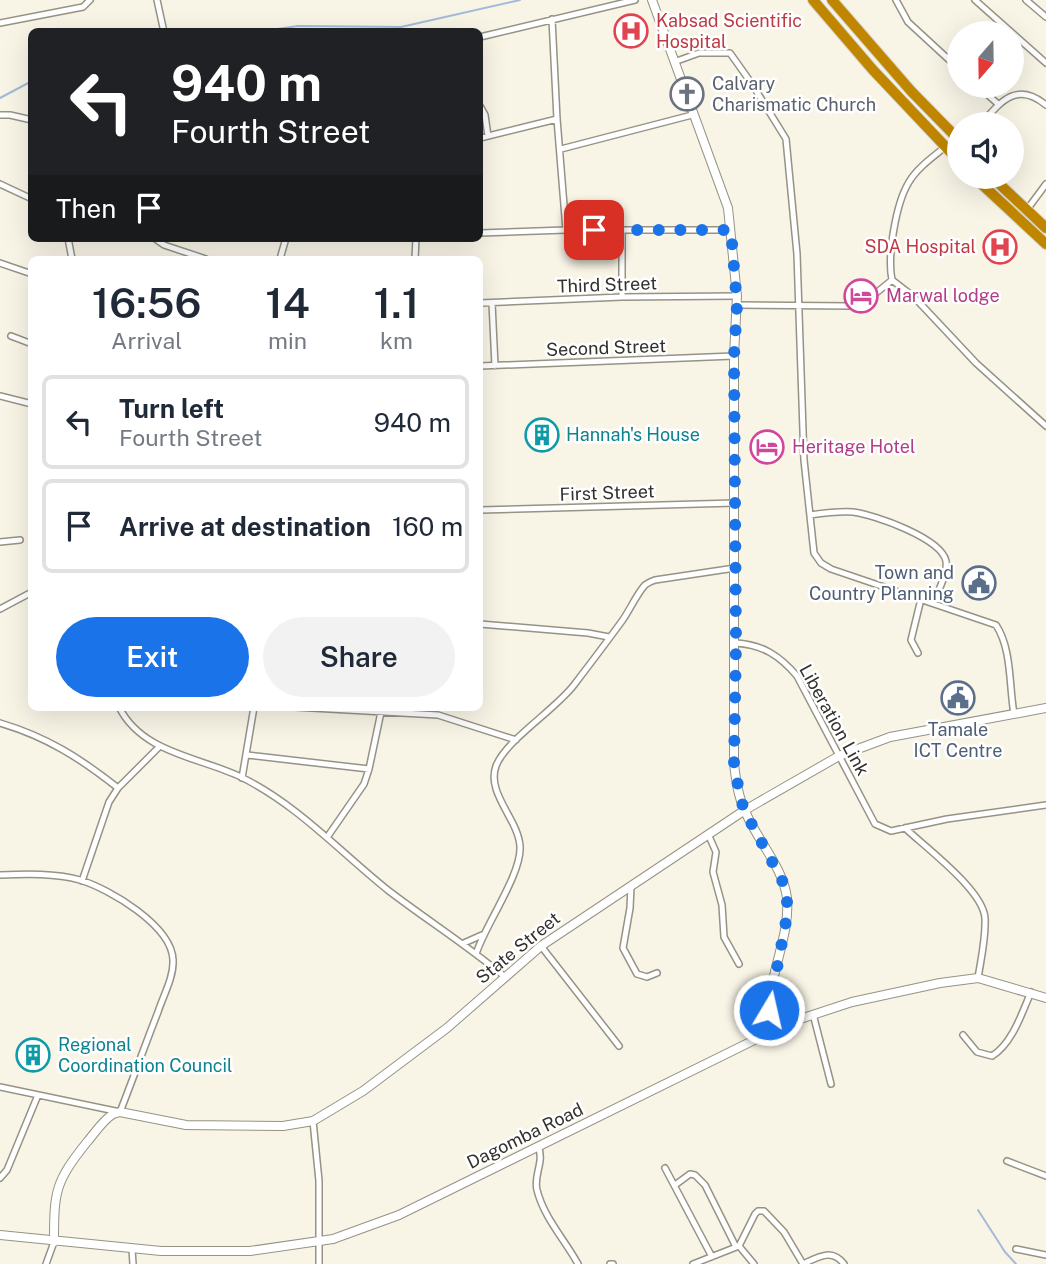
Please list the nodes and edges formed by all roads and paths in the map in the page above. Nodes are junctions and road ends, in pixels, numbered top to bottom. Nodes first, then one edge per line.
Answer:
1 (90, 0) edge
2 (157, 0) edge
3 (635, 0) edge
4 (652, 0) edge
5 (813, 0) edge
6 (832, 0) edge
7 (896, 0) edge
8 (975, 0) edge
9 (1026, 0) edge
10 (1046, 17) edge
11 (552, 19) junction
12 (0, 23) edge
13 (163, 28) edge
14 (483, 36) edge
15 (947, 58) edge
16 (674, 62) junction
17 (1046, 63) edge
18 (991, 98) edge
19 (998, 104) junction
20 (1046, 105) edge
21 (483, 111) edge
22 (991, 112) edge
23 (0, 115) edge
24 (692, 115) junction
25 (28, 119) edge
26 (557, 120) junction
27 (947, 128) edge
28 (488, 136) junction
29 (483, 137) edge
30 (945, 147) joint
31 (561, 149) junction
32 (0, 184) edge
33 (1046, 184) edge
34 (987, 189) edge
35 (1004, 189) edge
36 (28, 197) edge
37 (1026, 211) junction
38 (1046, 228) edge
39 (566, 230) junction
40 (622, 230) junction
41 (731, 230) junction
42 (483, 233) edge
43 (160, 242) edge
44 (1046, 244) edge
45 (197, 256) edge
46 (0, 263) edge
47 (28, 273) edge
48 (892, 280) junction
49 (622, 297) junction
50 (737, 301) junction
51 (483, 303) edge
52 (492, 303) junction
53 (797, 306) junction
54 (11, 337) dead end
55 (28, 343) edge
56 (734, 356) junction
57 (483, 366) edge
58 (495, 366) junction
59 (0, 396) edge
60 (28, 403) edge
61 (1046, 426) edge
62 (735, 503) junction
63 (483, 510) edge
64 (810, 515) junction
65 (20, 540) dead end
66 (0, 542) edge
67 (735, 568) junction
68 (28, 594) edge
69 (921, 598) junction
70 (934, 602) junction
71 (0, 609) edge
72 (483, 624) edge
73 (609, 637) junction
74 (736, 643) junction
75 (918, 653) dead end
76 (1046, 708) edge
77 (122, 711) edge
78 (253, 711) edge
79 (364, 711) edge
80 (381, 712) junction
81 (1014, 714) junction
82 (0, 723) edge
83 (516, 740) junction
84 (159, 747) junction
85 (247, 755) junction
86 (839, 756) junction
87 (369, 769) junction
88 (242, 778) junction
89 (118, 788) junction
90 (1046, 805) edge
91 (744, 810) junction
92 (905, 828) junction
93 (708, 834) junction
94 (328, 836) junction
95 (0, 875) edge
96 (82, 881) junction
97 (631, 886) junction
98 (482, 935) junction
99 (464, 943) junction
100 (541, 946) junction
101 (476, 954) junction
102 (739, 964) dead end
103 (657, 973) dead end
104 (505, 977) junction
105 (978, 978) junction
106 (1031, 992) junction
107 (1046, 998) edge
108 (813, 1014) junction
109 (772, 1032) junction
110 (963, 1035) dead end
111 (619, 1046) dead end
112 (831, 1084) dead end
113 (0, 1087) edge
114 (38, 1096) junction
115 (120, 1112) junction
116 (313, 1121) junction
117 (538, 1146) junction
118 (1007, 1161) dead end
119 (665, 1168) dead end
120 (1046, 1176) edge
121 (0, 1178) edge
122 (675, 1185) junction
123 (0, 1236) edge
124 (54, 1242) junction
125 (320, 1242) junction
126 (737, 1246) junction
127 (132, 1249) junction
128 (1016, 1250) dead end
129 (711, 1255) junction
130 (1046, 1255) edge
131 (46, 1264) edge
132 (133, 1264) edge
133 (319, 1264) edge
134 (578, 1264) edge
135 (693, 1264) edge
136 (754, 1264) edge
137 (803, 1264) edge
138 (844, 1264) edge

1 - 12 street
2 - 13 street
3 - 11 street
4 - 16 street
5 - 30 highway
6 - 27 highway
7 - 15 street
8 - 17 street
9 - 10 street
11 - 14 street
11 - 26 street
16 - 24 street
16 - 53 street
18 - 19 street
19 - 20 street
19 - 22 street
21 - 28 street
23 - 25 street
24 - 31 street
24 - 41 street
26 - 28 street
26 - 31 street
28 - 29 street
30 - 48 street
31 - 39 street
32 - 36 street
33 - 37 street
34 - 44 highway
35 - 37 highway
37 - 38 highway
39 - 40 street
39 - 42 street
40 - 41 street
40 - 49 street
41 - 50 street
43 - 45 street
46 - 47 street
48 - 53 street, Third Street
48 - 61 street
49 - 50 street, Third Street
49 - 52 street, Third Street
50 - 53 street, Third Street
50 - 56 street
51 - 52 street, Third Street
52 - 58 street
53 - 64 street
54 - 55 street
56 - 58 street, Second Street
56 - 62 street
57 - 58 street, Second Street
59 - 60 street
62 - 63 street, First Street
62 - 67 street
64 - 69 street
64 - 70 street
65 - 66 street
67 - 73 street
67 - 74 street
68 - 71 street
69 - 70 street
69 - 75 street
70 - 81 street
72 - 73 street
73 - 83 street
74 - 86 street, Liberation Link
74 - 91 street
76 - 81 street, State Street
77 - 84 street
78 - 85 street
79 - 80 street
80 - 83 street
80 - 87 street
81 - 86 street, State Street
82 - 89 street
83 - 98 street
84 - 88 street
84 - 89 street
85 - 87 street
85 - 88 street
86 - 91 street, State Street
86 - 92 street, Liberation Link
87 - 94 street
88 - 94 street
89 - 96 street
90 - 92 street
91 - 93 street, State Street
91 - 109 street
92 - 105 street
93 - 97 street, State Street
93 - 102 street
94 - 99 street
95 - 96 street
96 - 115 street
97 - 100 street, State Street
97 - 103 street
98 - 99 street
98 - 101 street
99 - 101 street
100 - 104 street, State Street
100 - 111 street
101 - 104 street
104 - 116 street, State Street
105 - 106 street, Dagomba Road
105 - 108 street, Dagomba Road
106 - 107 street, Dagomba Road
106 - 110 street
108 - 109 street, Dagomba Road
108 - 112 street
109 - 117 street, Dagomba Road
113 - 114 street, State Street
114 - 115 street, State Street
114 - 121 street
115 - 116 street, State Street
115 - 124 street
116 - 125 street
117 - 125 street, Dagomba Road
117 - 134 street
118 - 120 street
119 - 122 street
122 - 126 street
122 - 129 street
123 - 124 street, Dagomba Road
124 - 127 street, Dagomba Road
124 - 131 street
125 - 127 street, Dagomba Road
125 - 133 street
126 - 129 street
126 - 136 street
126 - 137 street
127 - 132 street
128 - 130 street
129 - 135 street
137 - 138 street

